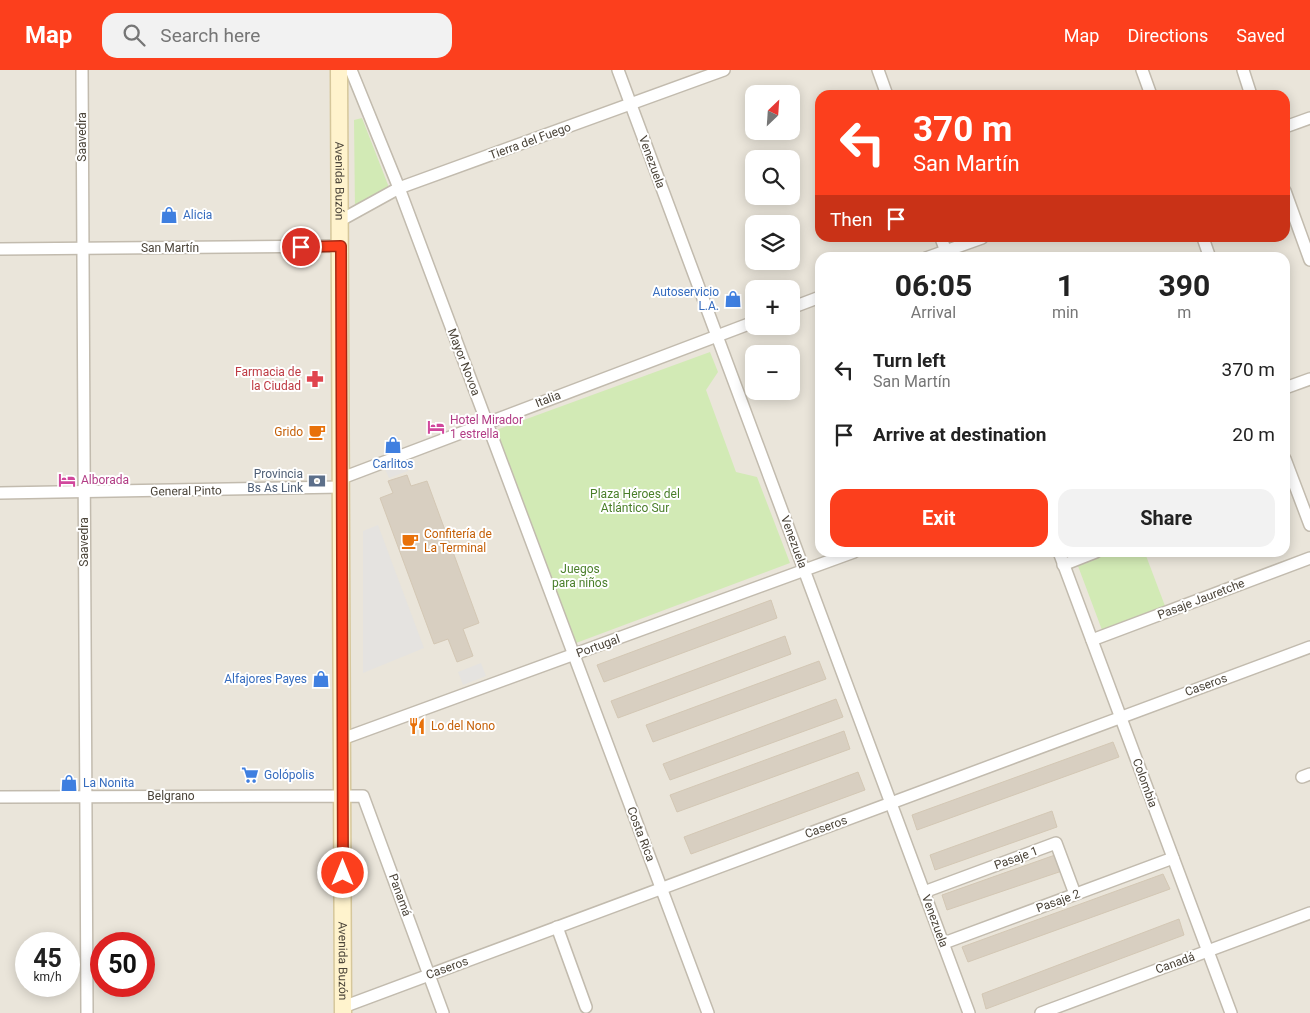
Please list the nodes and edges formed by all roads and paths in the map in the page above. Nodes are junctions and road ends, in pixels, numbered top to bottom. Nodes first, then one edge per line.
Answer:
1 (82, 70) edge
2 (339, 70) edge
3 (351, 70) edge
4 (618, 70) edge
5 (724, 70) edge
6 (878, 70) edge
7 (1142, 70) edge
8 (1243, 70) edge
9 (886, 90) edge
10 (1149, 90) edge
11 (1250, 90) edge
12 (631, 104) junction
13 (1310, 118) edge
14 (1290, 125) edge
15 (399, 188) junction
16 (1290, 204) edge
17 (341, 220) junction
18 (973, 242) edge
19 (341, 246) junction
20 (83, 248) junction
21 (0, 249) edge
22 (951, 252) edge
23 (1310, 260) edge
24 (815, 299) edge
25 (800, 305) edge
26 (745, 325) edge
27 (717, 336) junction
28 (1310, 379) edge
29 (1290, 386) edge
30 (486, 422) junction
31 (1290, 481) edge
32 (342, 482) junction
33 (84, 493) junction
34 (0, 494) edge
35 (1310, 525) edge
36 (840, 557) edge
37 (1061, 557) edge
38 (1083, 557) edge
39 (1310, 558) edge
40 (1063, 565) junction
41 (804, 570) junction
42 (1092, 640) junction
43 (1310, 646) edge
44 (574, 655) junction
45 (1120, 717) junction
46 (342, 739) junction
47 (343, 796) junction
48 (0, 797) edge
49 (86, 797) junction
50 (891, 803) junction
51 (1173, 858) junction
52 (661, 888) junction
53 (924, 892) junction
54 (1075, 894) junction
55 (1310, 913) edge
56 (557, 927) junction
57 (944, 943) junction
58 (1208, 951) junction
59 (429, 974) junction
60 (586, 1007) dead end
61 (343, 1010) edge
62 (87, 1013) edge
63 (443, 1013) edge
64 (708, 1013) edge
65 (970, 1013) edge
66 (1041, 1013) edge
67 (1231, 1013) edge

1 - 20 street, Saavedra
2 - 17 main road, Avenida Buzón
3 - 15 street, Mayor Novoa
4 - 12 street, Venezuela
5 - 12 street, Tierra del Fuego
6 - 9 street
7 - 10 street
8 - 11 street
12 - 15 street, Tierra del Fuego
12 - 27 street, Venezuela
13 - 14 street
15 - 17 street, Tierra del Fuego
15 - 30 street, Mayor Novoa
16 - 23 street
17 - 19 main road, Avenida Buzón
18 - 22 street
19 - 20 street, San Martín
19 - 32 main road, Avenida Buzón
20 - 21 street, San Martín
20 - 33 street, Saavedra
24 - 25 street
26 - 27 street, Italia
27 - 30 street, Italia
27 - 41 street, Venezuela
28 - 29 street
30 - 32 street, Italia
30 - 44 street, Mayor Novoa
31 - 35 street
32 - 33 street, General Pinto
32 - 46 main road, Avenida Buzón
33 - 34 street, General Pinto
33 - 49 street, Saavedra
36 - 41 street, Portugal
37 - 40 street, Colombia
38 - 40 street
39 - 42 street, Pasaje Jauretche
40 - 42 street, Colombia
41 - 44 street, Portugal
41 - 50 street, Venezuela
42 - 45 street, Colombia
43 - 45 street, Caseros
44 - 46 street, Portugal
44 - 52 street, Costa Rica
45 - 50 street, Caseros
45 - 51 street, Colombia
46 - 47 main road, Avenida Buzón
47 - 49 street, Belgrano
47 - 59 street, Panamá
47 - 61 main road, Avenida Buzón
48 - 49 street, Belgrano
49 - 62 street, Saavedra
50 - 52 street, Caseros
50 - 53 street, Venezuela
51 - 54 street, Pasaje 2
51 - 58 street, Colombia
52 - 56 street, Caseros
52 - 64 street, Costa Rica
53 - 54 street, Pasaje 1
53 - 57 street, Venezuela
54 - 57 street, Pasaje 2
55 - 58 street, Canadá
56 - 59 street, Caseros
56 - 60 street
57 - 65 street, Venezuela
58 - 66 street, Canadá
58 - 67 street, Colombia
59 - 61 street, Caseros
59 - 63 street, Panamá

